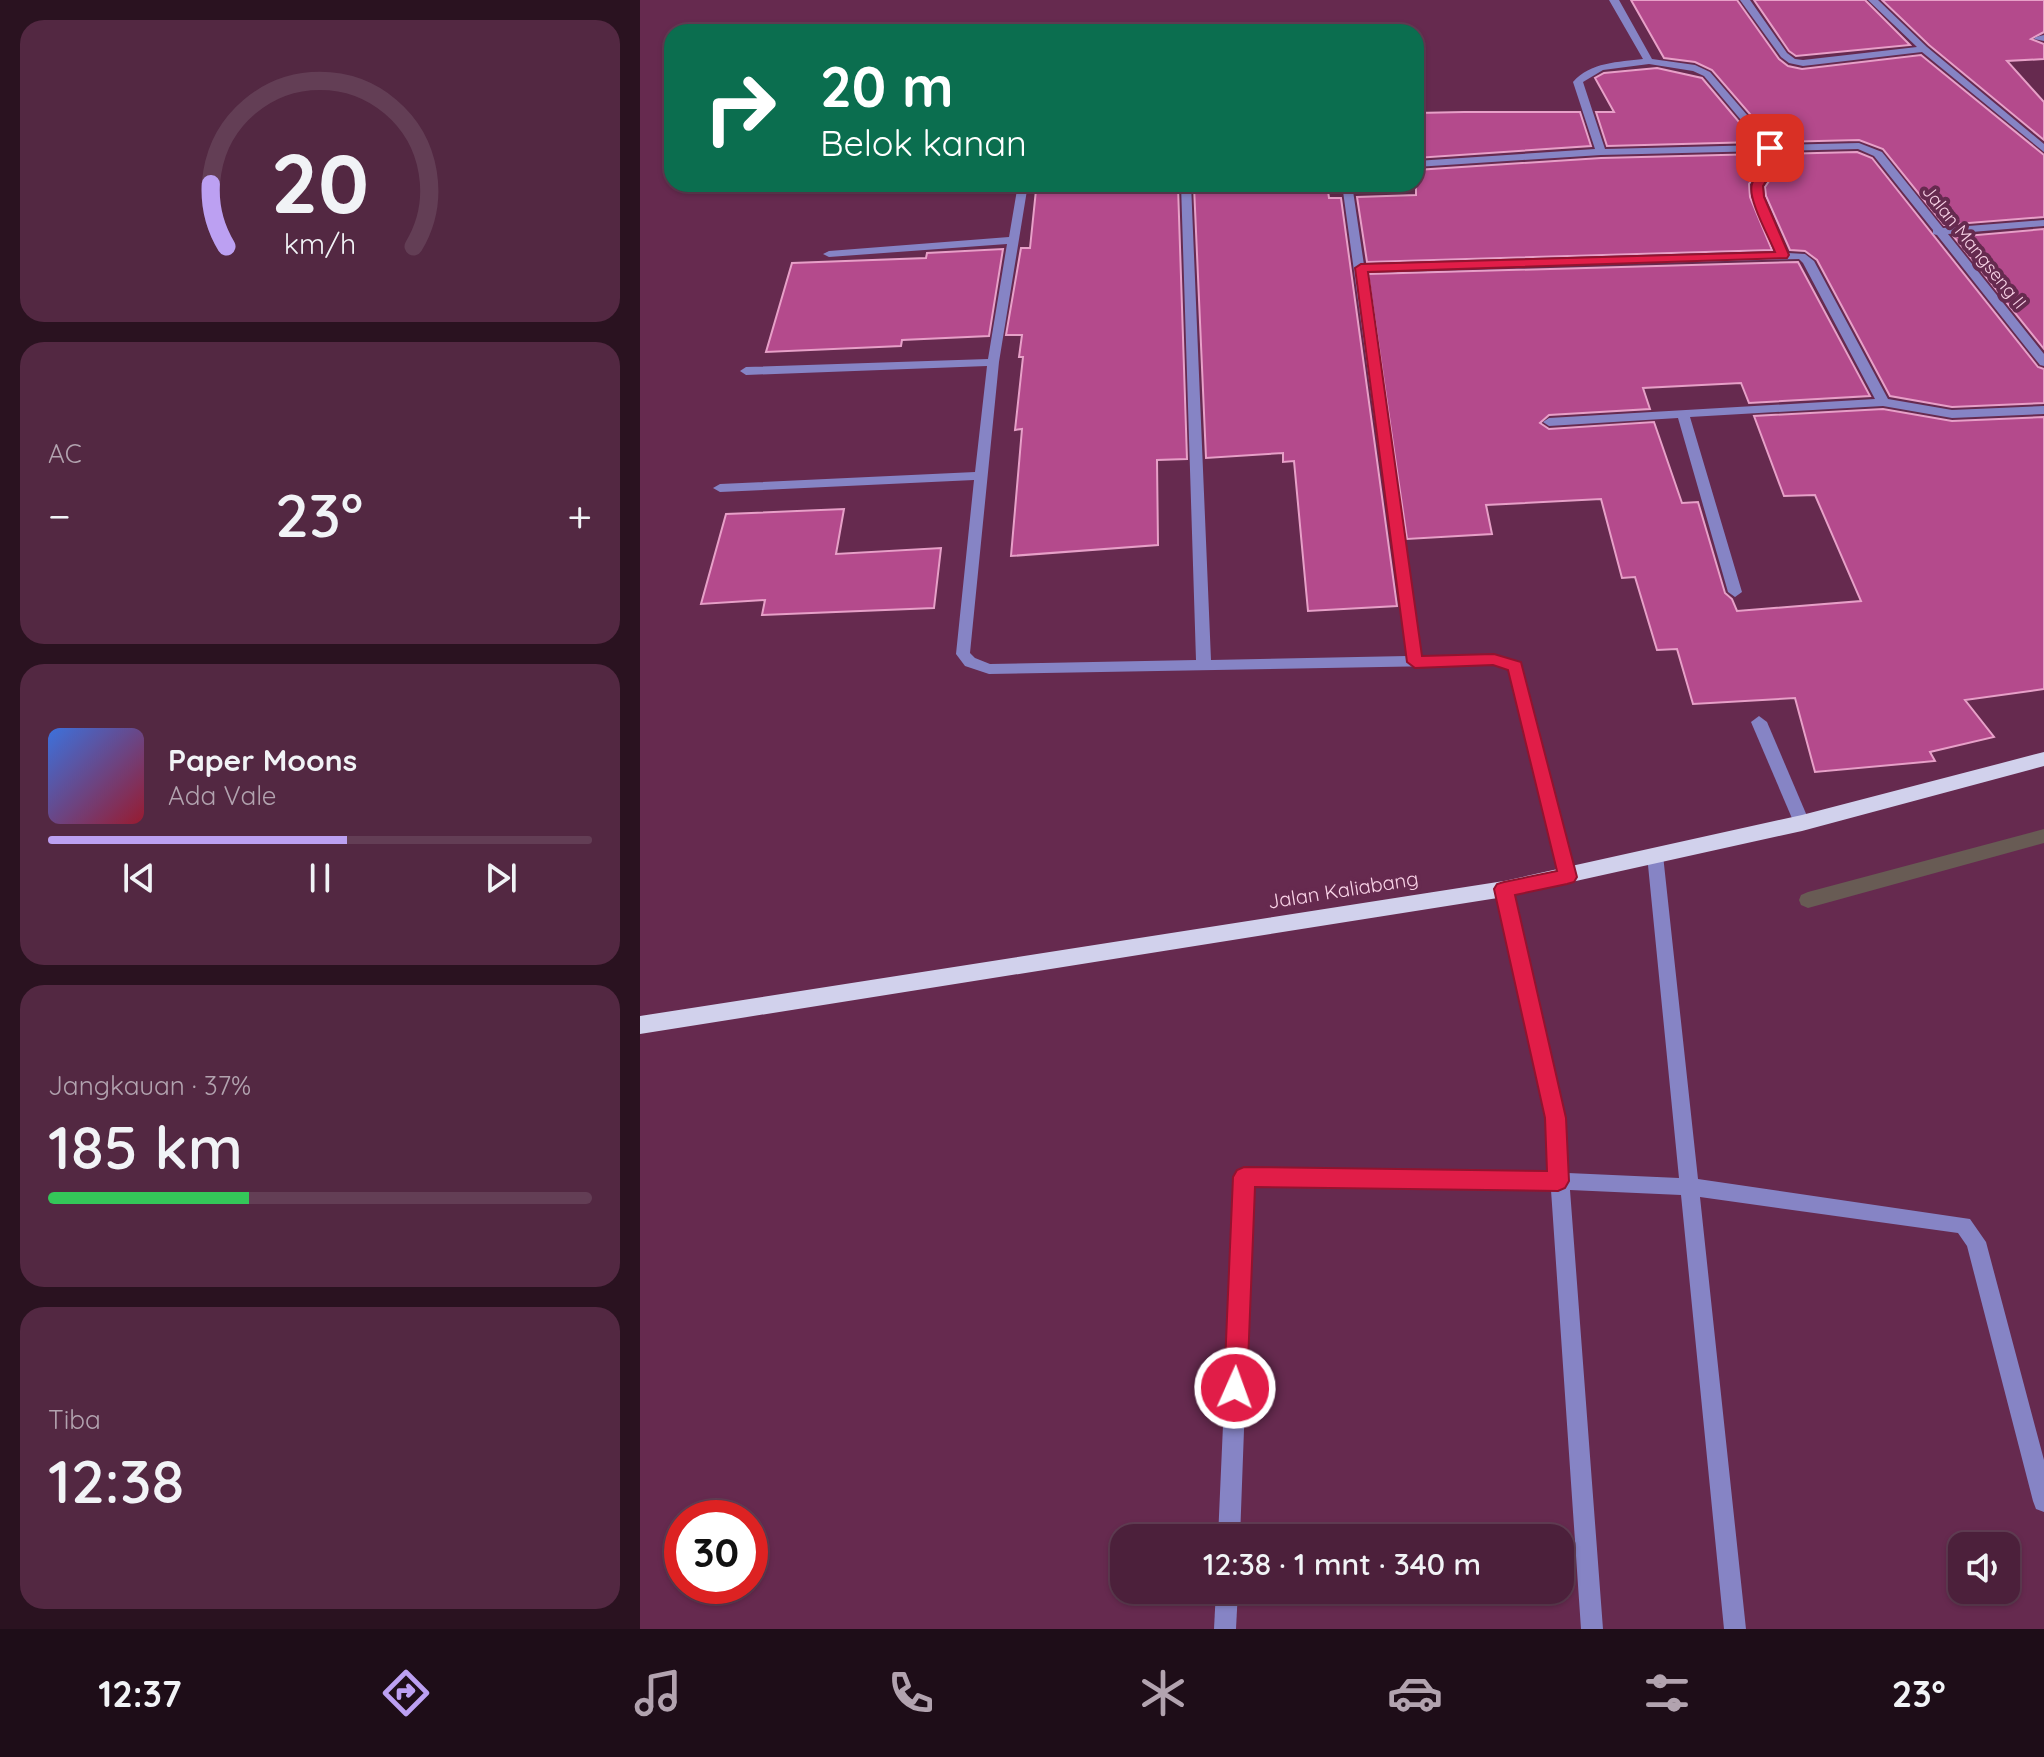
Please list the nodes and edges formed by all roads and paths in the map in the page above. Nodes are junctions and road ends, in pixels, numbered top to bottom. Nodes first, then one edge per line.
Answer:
1 (1614, 0) edge
2 (1745, 0) edge
3 (1873, 0) edge
4 (1924, 49) junction
5 (1649, 61) junction
6 (1770, 148) junction
7 (2044, 149) edge
8 (1601, 152) junction
9 (1424, 163) edge
10 (1021, 192) edge
11 (1186, 192) edge
12 (1348, 192) edge
13 (2044, 223) edge
14 (1937, 232) junction
15 (1012, 240) junction
16 (829, 254) dead end
17 (1783, 255) junction
18 (1361, 268) junction
19 (993, 362) junction
20 (2044, 362) edge
21 (746, 371) dead end
22 (1883, 402) junction
23 (2044, 410) edge
24 (1683, 414) junction
25 (1549, 422) dead end
26 (980, 476) junction
27 (720, 488) dead end
28 (1735, 592) dead end
29 (1415, 662) junction
30 (1204, 667) junction
31 (1759, 722) dead end
32 (2044, 759) edge
33 (1802, 823) junction
34 (1655, 855) junction
35 (1567, 877) junction
36 (1504, 889) junction
37 (640, 1025) edge
38 (1558, 1181) junction
39 (1689, 1187) junction
40 (2044, 1501) edge
41 (1230, 1524) edge
42 (1226, 1604) edge
43 (1225, 1629) edge
44 (1592, 1629) edge
45 (1735, 1629) edge

1 - 5 street
2 - 4 street
3 - 4 street
4 - 7 street
5 - 6 street
5 - 8 street
6 - 8 street
6 - 14 street, Jalan Mangseng II
6 - 17 street
8 - 9 street
10 - 15 street
11 - 30 street
12 - 18 street
13 - 14 street
14 - 20 street, Jalan Mangseng II
15 - 16 street
15 - 19 street
17 - 18 street
17 - 22 street
18 - 29 street
19 - 21 street
19 - 26 street
22 - 23 street
22 - 24 street
24 - 25 street
24 - 28 street
26 - 27 street
26 - 30 street
29 - 30 street
29 - 35 street
31 - 33 street
32 - 33 main road, Jalan Kaliabang
33 - 34 main road, Jalan Kaliabang
34 - 35 main road, Jalan Kaliabang
34 - 39 street
35 - 36 main road, Jalan Kaliabang
36 - 37 main road, Jalan Kaliabang
36 - 38 street
38 - 39 street
38 - 41 street
38 - 44 street
39 - 40 street
39 - 45 street
42 - 43 street

